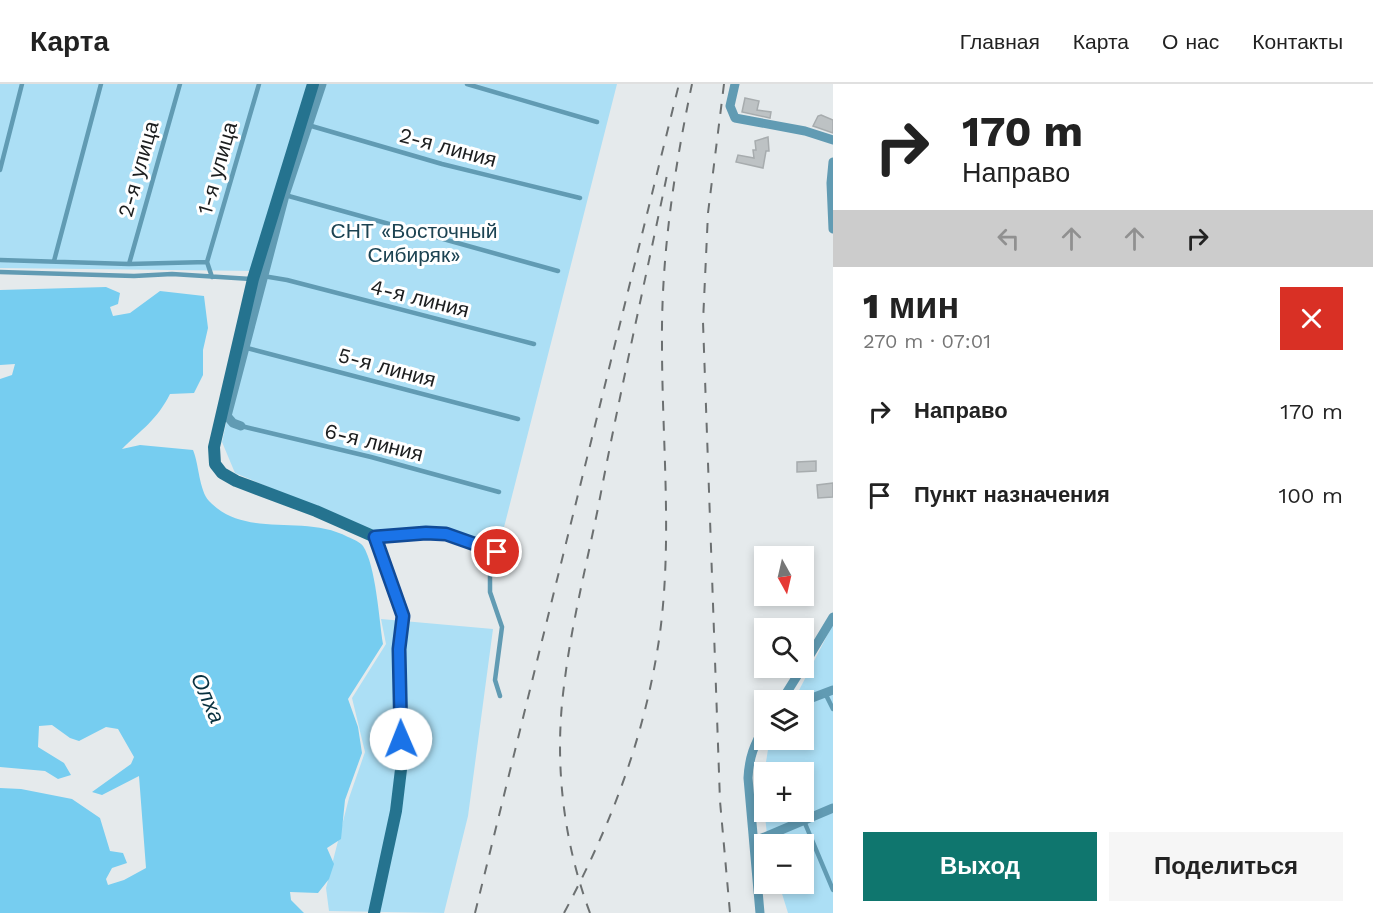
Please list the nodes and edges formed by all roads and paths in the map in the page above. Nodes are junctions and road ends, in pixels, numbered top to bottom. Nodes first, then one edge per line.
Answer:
1 (22, 84) edge
2 (101, 84) edge
3 (180, 84) edge
4 (259, 84) edge
5 (314, 84) edge
6 (322, 84) edge
7 (467, 84) edge
8 (735, 84) edge
9 (597, 122) dead end
10 (308, 125) junction
11 (833, 140) edge
12 (833, 162) edge
13 (0, 170) edge
14 (285, 195) junction
15 (580, 198) dead end
16 (833, 229) edge
17 (0, 260) edge
18 (54, 261) junction
19 (207, 262) junction
20 (129, 264) junction
21 (0, 272) edge
22 (558, 272) dead end
23 (213, 277) junction
24 (258, 278) junction
25 (534, 344) dead end
26 (247, 348) junction
27 (518, 419) dead end
28 (241, 426) joint
29 (499, 492) dead end
30 (375, 537) junction
31 (833, 617) edge
32 (814, 648) edge
33 (829, 691) edge
34 (500, 696) dead end
35 (814, 697) edge
36 (833, 709) edge
37 (754, 746) edge
38 (833, 808) edge
39 (814, 817) edge
40 (802, 822) edge
41 (804, 822) edge
42 (754, 834) edge
43 (772, 834) edge
44 (833, 890) edge
45 (759, 894) edge
46 (374, 913) edge
47 (760, 913) edge

1 - 13 lane
2 - 18 lane
3 - 20 lane, 2-я улица
4 - 19 lane, 1-я улица
5 - 24 street
6 - 10 street
7 - 9 lane
8 - 11 street
10 - 14 street
10 - 15 lane, 2-я линия
12 - 16 street
14 - 22 lane
14 - 24 street
17 - 18 lane
18 - 20 lane
19 - 20 lane
19 - 23 lane
21 - 23 lane, 4-я линия
23 - 24 lane, 4-я линия
24 - 25 lane, 4-я линия
24 - 26 street
24 - 30 street
26 - 27 lane, 5-я линия
26 - 28 street
28 - 29 lane, 6-я линия
30 - 34 lane
30 - 46 street
31 - 32 street
33 - 35 street
33 - 36 lane
37 - 42 street
38 - 39 street
40 - 43 street
41 - 44 lane
45 - 47 street

